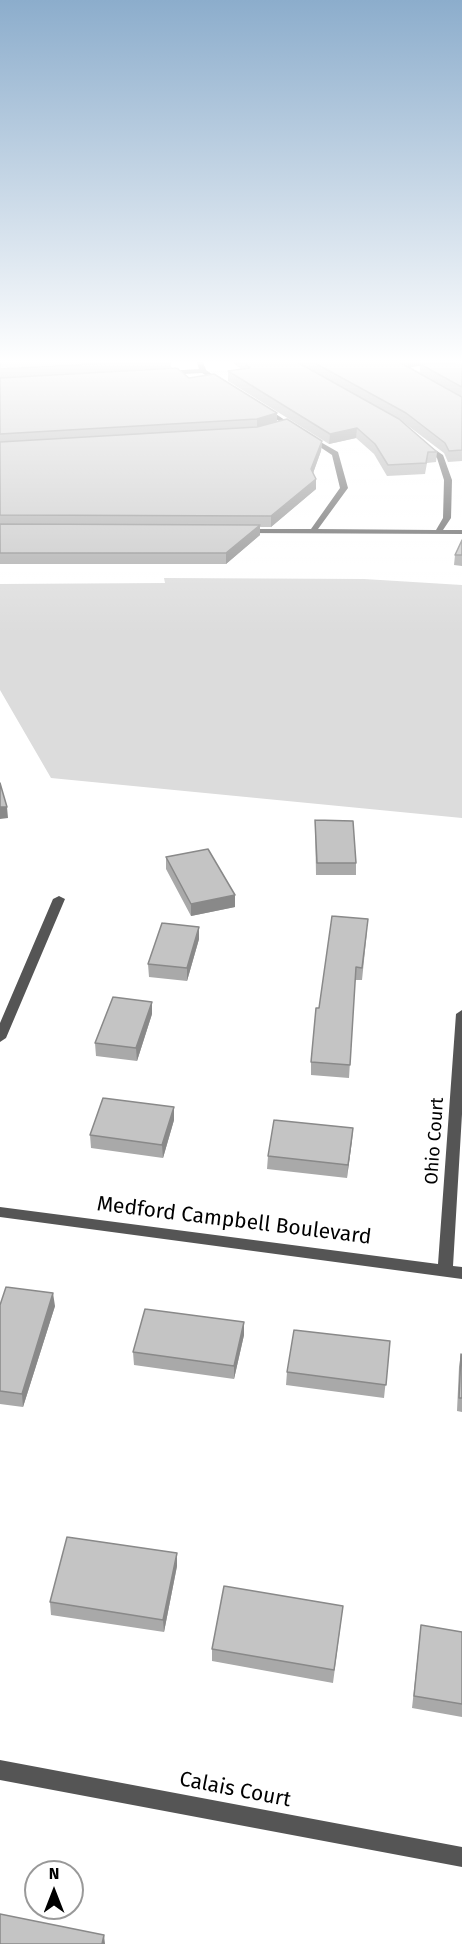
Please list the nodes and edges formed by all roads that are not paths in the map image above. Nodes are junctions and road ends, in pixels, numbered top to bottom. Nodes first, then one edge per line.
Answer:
1 (333, 453) edge
2 (435, 453) edge
3 (232, 531) edge
4 (313, 531) junction
5 (438, 532) junction
6 (462, 532) edge
7 (59, 899) dead end
8 (462, 1014) edge
9 (0, 1038) edge
10 (0, 1212) edge
11 (445, 1270) junction
12 (462, 1273) edge
13 (0, 1770) edge
14 (462, 1857) edge

1 - 4 street
2 - 5 street
3 - 4 street
4 - 5 street
5 - 6 street
7 - 9 street
8 - 11 street, Ohio Court
10 - 11 street, Medford Campbell Boulevard
11 - 12 street, Medford Campbell Boulevard
13 - 14 street, Calais Court

